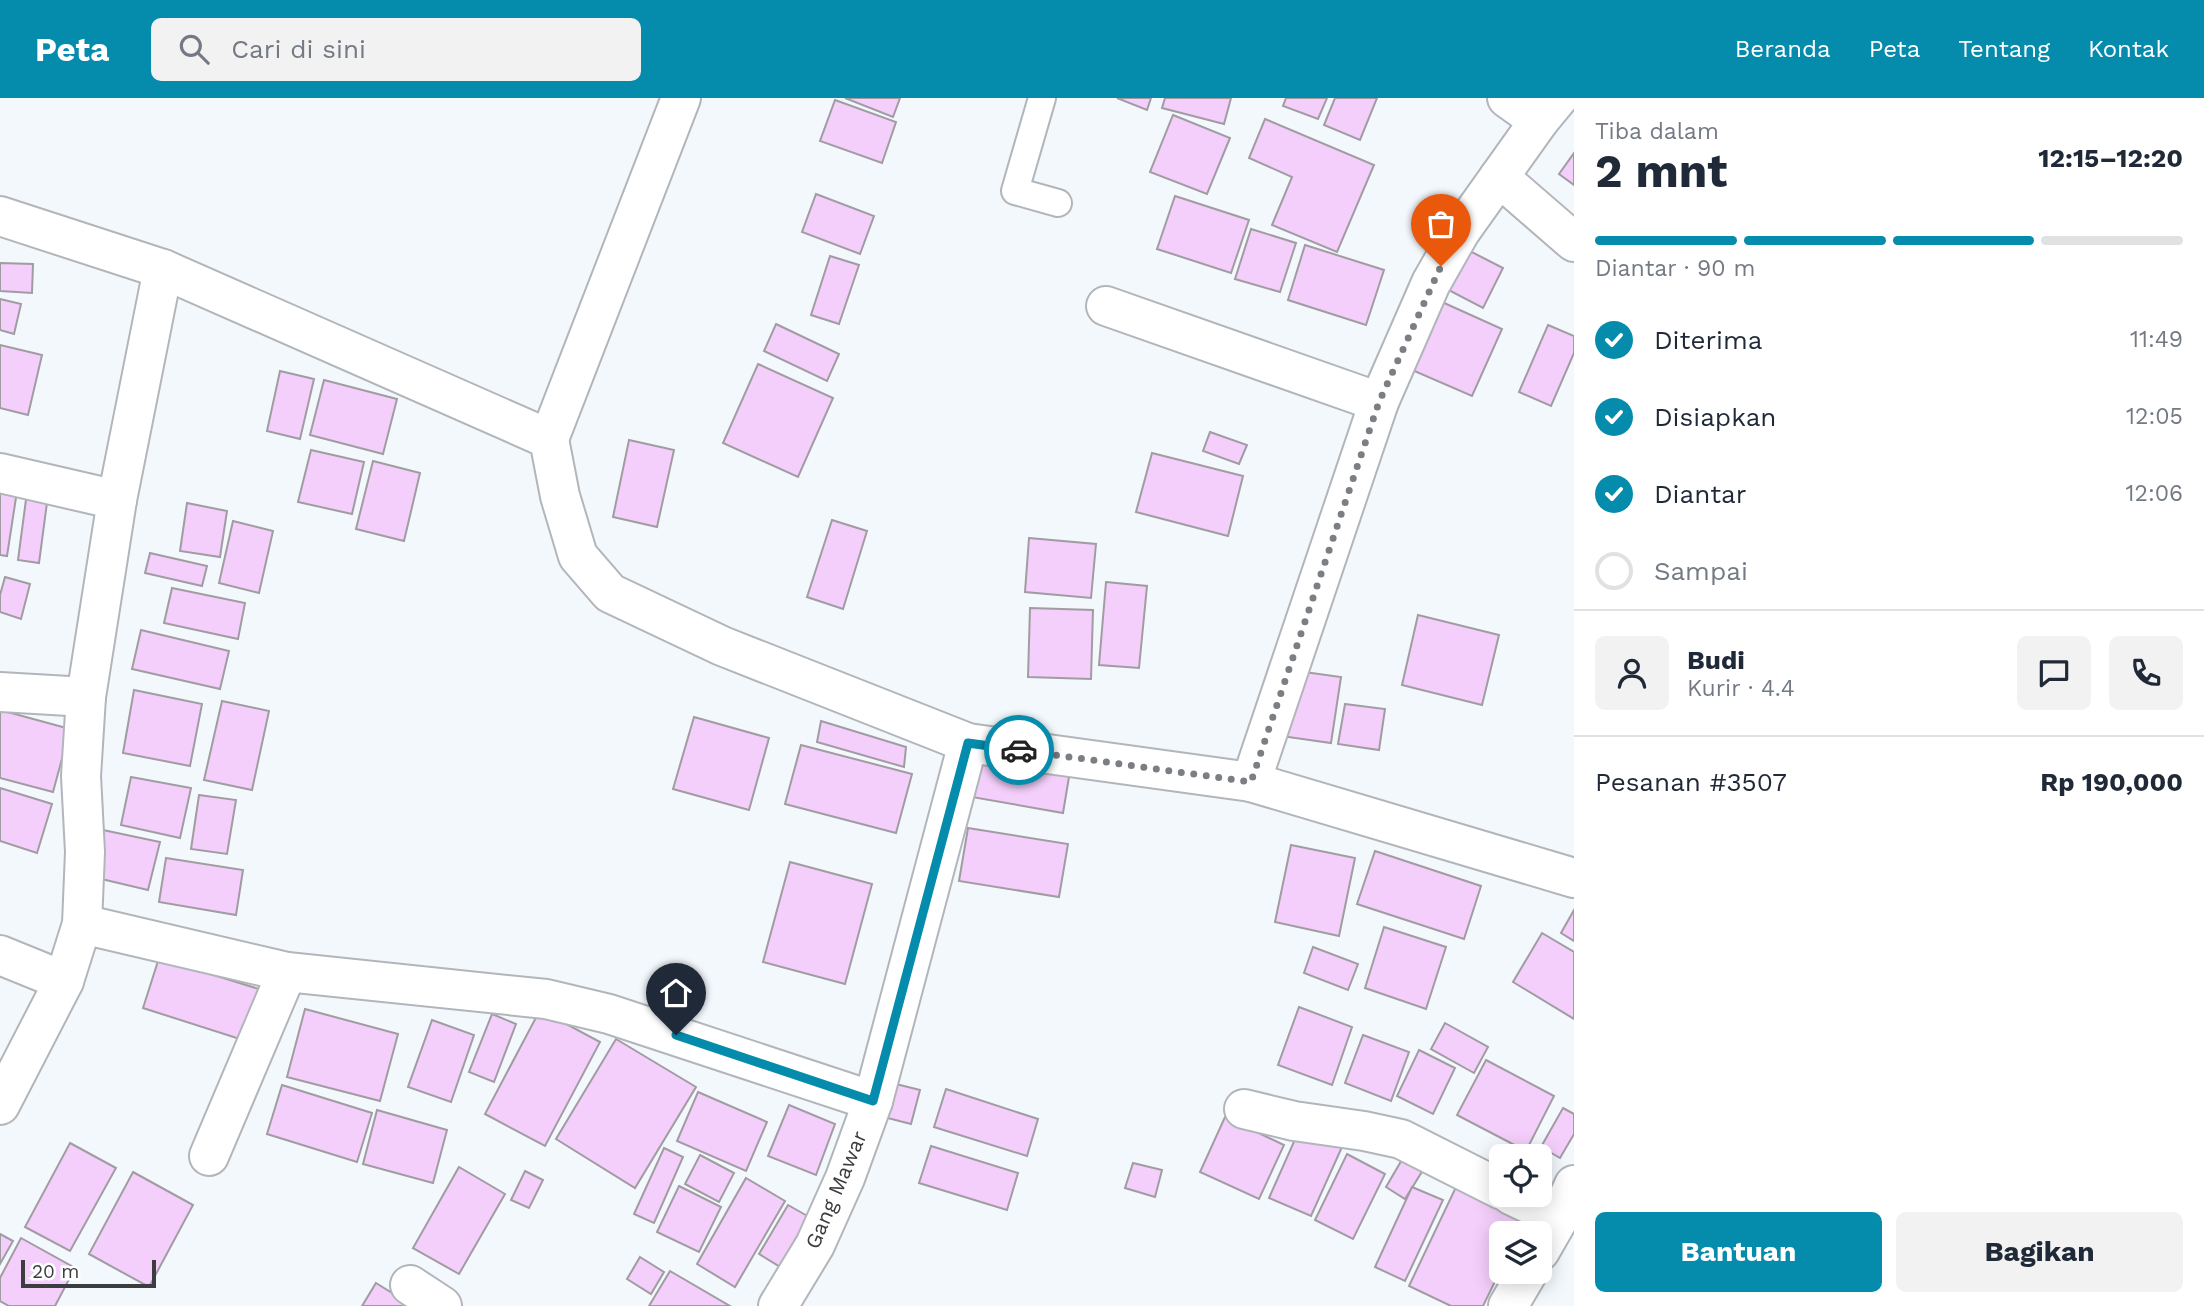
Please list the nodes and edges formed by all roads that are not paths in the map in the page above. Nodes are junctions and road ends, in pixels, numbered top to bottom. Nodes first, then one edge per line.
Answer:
1 (681, 98) edge
2 (1042, 98) edge
3 (1507, 98) edge
4 (1549, 109) edge
5 (1499, 177) junction
6 (1058, 203) dead end
7 (0, 216) edge
8 (1574, 242) edge
9 (163, 269) junction
10 (1106, 306) dead end
11 (1379, 402) junction
12 (549, 439) junction
13 (0, 473) edge
14 (117, 500) junction
15 (0, 692) edge
16 (86, 697) junction
17 (968, 743) junction
18 (1251, 782) junction
19 (1574, 878) edge
20 (82, 924) junction
21 (0, 955) edge
22 (287, 972) junction
23 (64, 981) junction
24 (873, 1101) junction
25 (0, 1105) edge
26 (1244, 1109) dead end
27 (209, 1156) dead end
28 (1489, 1183) edge
29 (1567, 1202) edge
30 (1552, 1229) edge
31 (1521, 1284) edge
32 (410, 1285) dead end
33 (442, 1306) edge
34 (778, 1306) edge
35 (1508, 1306) edge

1 - 12 street
2 - 6 lane
3 - 4 street
4 - 5 street
5 - 8 street
5 - 11 street
7 - 9 street
9 - 12 street
9 - 14 street
10 - 11 street
11 - 18 street
12 - 17 street
13 - 14 street
14 - 16 street
15 - 16 street
16 - 20 street
17 - 18 street
17 - 24 street, Gang Mawar
18 - 19 street
20 - 22 street
20 - 23 street
21 - 23 street
22 - 24 street
22 - 27 street
23 - 25 street
24 - 34 street, Gang Mawar
26 - 28 street
29 - 30 street
31 - 35 street
32 - 33 street

